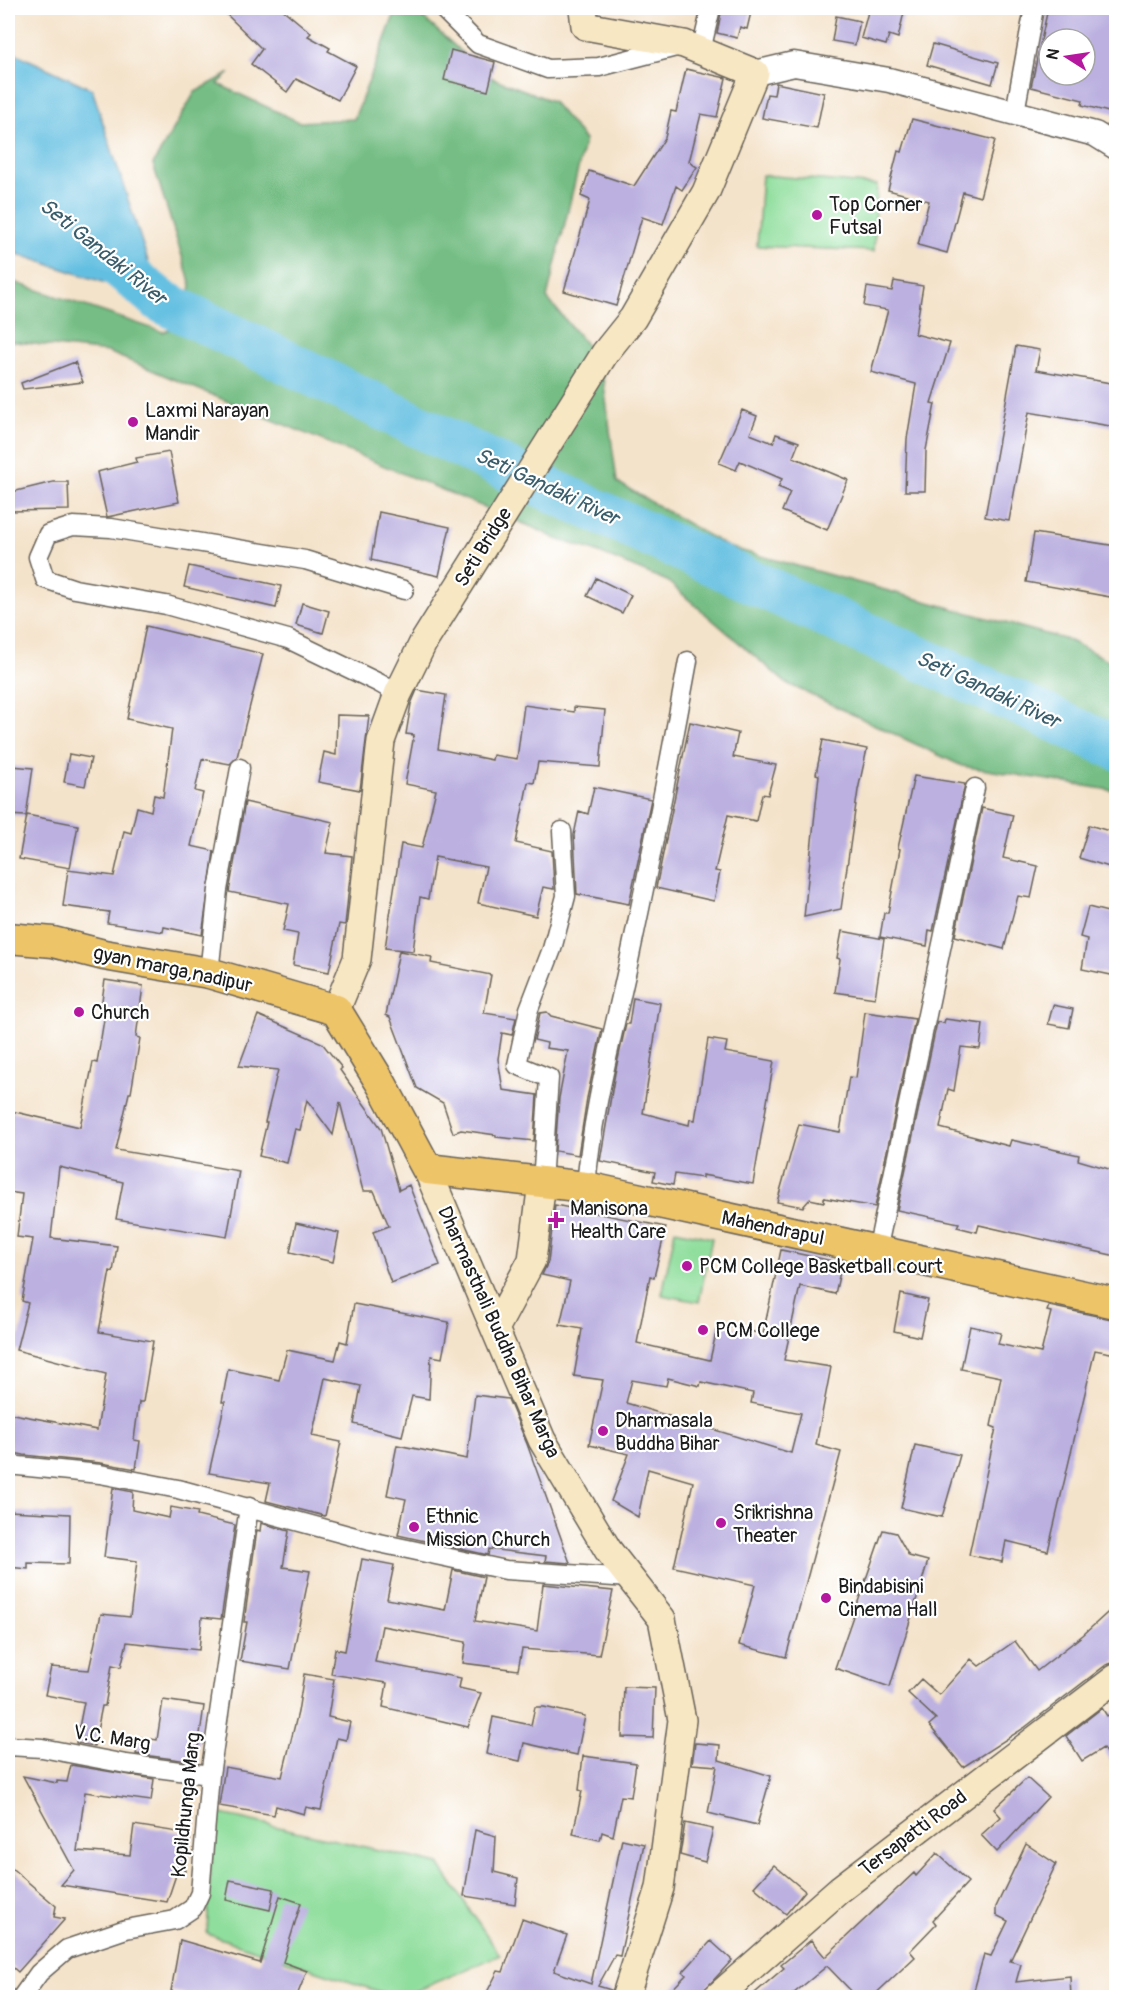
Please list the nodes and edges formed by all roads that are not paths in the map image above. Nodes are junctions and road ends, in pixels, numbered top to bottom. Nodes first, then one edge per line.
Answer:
1 (442, 8) edge
2 (583, 8) edge
3 (711, 8) edge
4 (1034, 8) edge
5 (693, 48) junction
6 (755, 74) junction
7 (1015, 112) junction
8 (1116, 147) edge
9 (404, 590) dead end
10 (688, 661) dead end
11 (398, 694) junction
12 (240, 768) dead end
13 (975, 788) dead end
14 (562, 831) dead end
15 (8, 938) edge
16 (209, 973) junction
17 (336, 1010) junction
18 (427, 1169) junction
19 (542, 1183) junction
20 (586, 1187) junction
21 (877, 1251) junction
22 (1116, 1303) edge
23 (495, 1329) junction
24 (8, 1465) edge
25 (249, 1507) junction
26 (630, 1578) junction
27 (1116, 1678) edge
28 (8, 1746) edge
29 (210, 1774) junction
30 (21, 1998) edge
31 (625, 1998) edge
32 (716, 1998) edge

1 - 5 street
2 - 5 main road
3 - 5 street
4 - 7 street
5 - 6 main road
6 - 7 street
6 - 11 main road, Seti Bridge
7 - 8 street
9 - 11 street
10 - 20 street
11 - 17 main road, Seti Bridge
12 - 16 street
13 - 21 street
14 - 19 street
15 - 16 main road, gyan marga,nadipur
16 - 17 main road, gyan marga,nadipur
17 - 18 main road
18 - 19 main road, Mahendrapul
18 - 23 main road, Dharmasthali Buddha Bihar Marga
19 - 20 main road, Mahendrapul
19 - 23 main road
20 - 21 main road, Mahendrapul
21 - 22 main road, Mahendrapul
23 - 26 main road, Dharmasthali Buddha Bihar Marga
24 - 25 street
25 - 26 street
25 - 29 street, Kopildhunga Marg
26 - 31 main road, Dharmasthali Buddha Bihar Marga
27 - 32 main road, Tersapatti Road
28 - 29 street, V.C. Marg
29 - 30 street, Kopildhunga Marg

